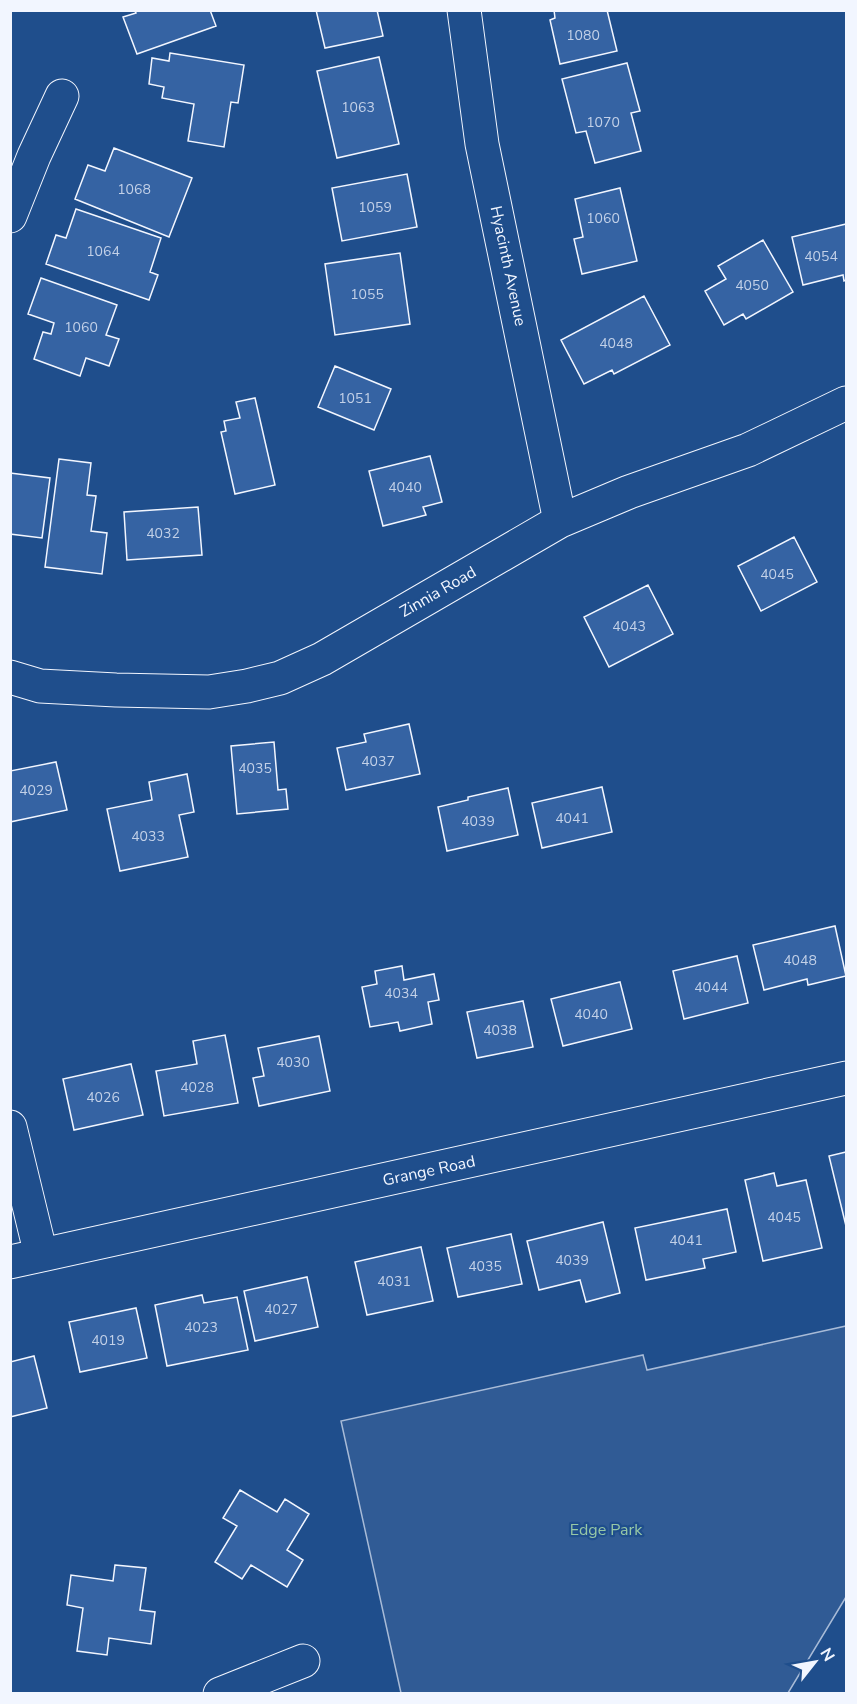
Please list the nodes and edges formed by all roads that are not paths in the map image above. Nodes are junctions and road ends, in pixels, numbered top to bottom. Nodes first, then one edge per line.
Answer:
1 (464, 10) edge
2 (62, 96) dead end
3 (10, 216) edge
4 (846, 403) edge
5 (560, 521) junction
6 (10, 677) edge
7 (846, 1078) edge
8 (10, 1127) edge
9 (26, 1258) edge
10 (303, 1661) dead end
11 (220, 1694) edge

1 - 5 street, Hyacinth Avenue
2 - 3 street
4 - 5 street, Zinnia Road
5 - 6 street, Zinnia Road
7 - 9 street, Grange Road
8 - 9 street
10 - 11 street

